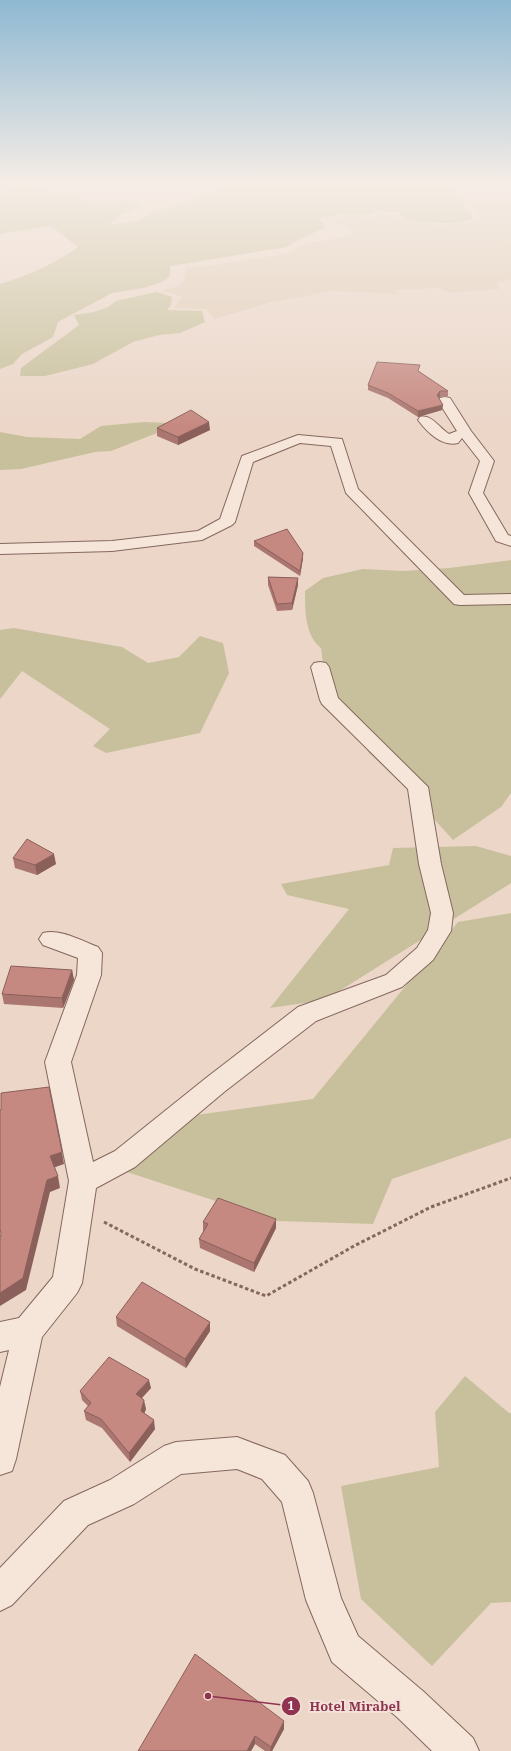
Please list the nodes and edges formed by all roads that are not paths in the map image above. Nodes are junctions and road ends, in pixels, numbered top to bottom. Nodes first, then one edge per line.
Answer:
1 (445, 401) dead end
2 (425, 420) dead end
3 (464, 432) junction
4 (511, 542) edge
5 (0, 549) edge
6 (511, 599) edge
7 (320, 668) dead end
8 (50, 939) dead end
9 (83, 1181) junction
10 (14, 1334) edge
11 (0, 1459) edge
12 (0, 1593) edge
13 (460, 1751) edge

1 - 3 street
2 - 3 street
3 - 4 street
5 - 6 street
7 - 9 street
8 - 9 street
9 - 10 street
10 - 11 street
12 - 13 street

